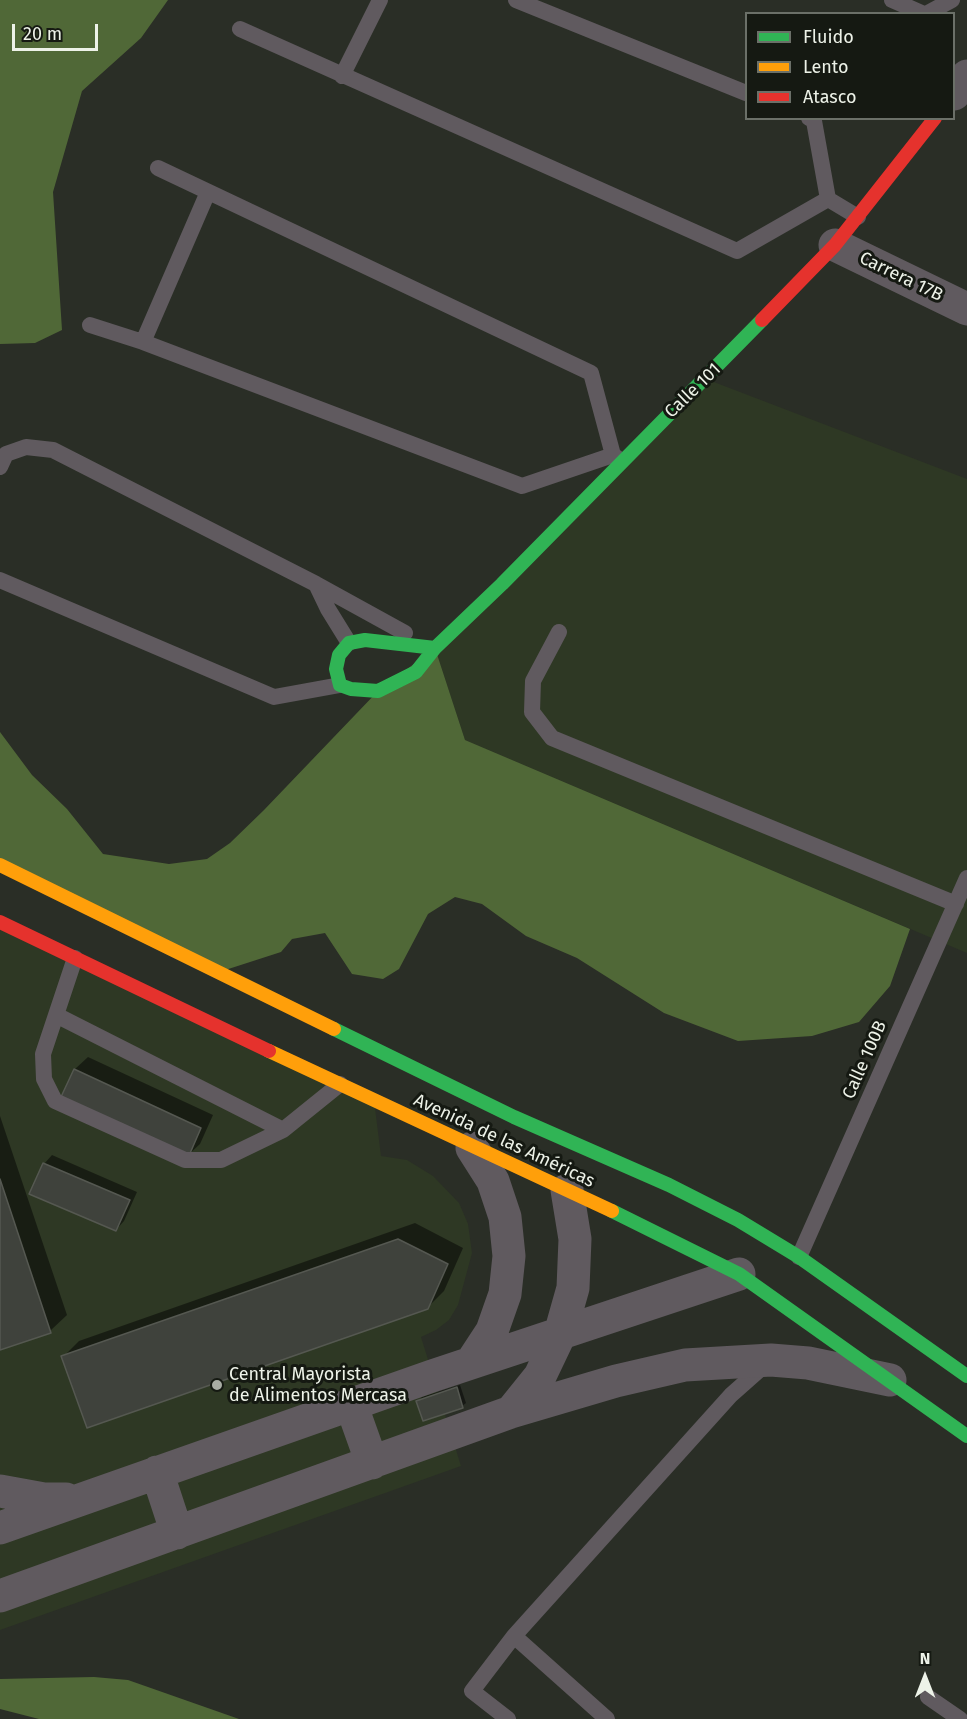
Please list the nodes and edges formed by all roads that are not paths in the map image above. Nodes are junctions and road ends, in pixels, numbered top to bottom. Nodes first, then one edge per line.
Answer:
1 (380, 0) edge
2 (516, 0) edge
3 (892, 0) edge
4 (952, 0) edge
5 (920, 12) edge
6 (929, 12) edge
7 (240, 29) dead end
8 (342, 76) junction
9 (967, 76) edge
10 (745, 92) edge
11 (955, 93) edge
12 (812, 120) edge
13 (933, 120) edge
14 (158, 168) dead end
15 (208, 192) junction
16 (828, 199) junction
17 (858, 217) junction
18 (835, 245) junction
19 (967, 309) edge
20 (90, 325) dead end
21 (143, 342) junction
22 (617, 458) junction
23 (0, 467) edge
24 (0, 580) edge
25 (316, 584) junction
26 (559, 632) dead end
27 (405, 633) dead end
28 (349, 643) junction
29 (435, 648) junction
30 (340, 685) junction
31 (0, 865) edge
32 (967, 878) edge
33 (956, 904) junction
34 (0, 922) edge
35 (75, 958) junction
36 (56, 1015) junction
37 (340, 1084) junction
38 (514, 1117) junction
39 (283, 1130) junction
40 (543, 1145) dead end
41 (472, 1148) junction
42 (563, 1181) junction
43 (799, 1257) junction
44 (779, 1263) dead end
45 (749, 1272) junction
46 (560, 1334) junction
47 (771, 1360) junction
48 (471, 1363) junction
49 (967, 1376) edge
50 (890, 1380) junction
51 (351, 1404) junction
52 (511, 1412) junction
53 (967, 1436) edge
54 (372, 1463) junction
55 (157, 1472) junction
56 (0, 1491) edge
57 (80, 1499) junction
58 (0, 1528) edge
59 (177, 1533) junction
60 (0, 1596) edge
61 (514, 1636) junction
62 (928, 1697) dead end
63 (508, 1719) edge
64 (607, 1719) edge
65 (960, 1719) edge

1 - 8 lane
2 - 10 lane
3 - 5 lane
4 - 6 lane
7 - 8 lane
8 - 16 lane
9 - 11 street
12 - 16 lane
13 - 17 main road, Calle 101
14 - 15 lane
15 - 21 lane
15 - 22 lane
16 - 17 lane
17 - 18 main road, Calle 101
18 - 19 street, Carrera 17B
18 - 22 main road, Calle 101
20 - 21 lane
21 - 22 lane
22 - 29 main road, Calle 101
23 - 25 lane
24 - 30 lane
25 - 27 lane
25 - 28 lane
26 - 33 lane
28 - 29 main road
28 - 30 main road
29 - 30 main road, Calle 101
31 - 38 main road, Avenida de las Américas
32 - 33 lane, Calle 100B
33 - 43 lane, Calle 100B
34 - 35 main road, Avenida de las Américas
35 - 36 lane
35 - 37 main road, Avenida de las Américas
36 - 39 lane
36 - 39 lane
37 - 39 lane
37 - 41 main road, Avenida de las Américas
38 - 40 main road
38 - 43 main road, Avenida de las Américas
41 - 42 main road, Avenida de las Américas
41 - 48 street
42 - 45 main road, Avenida de las Américas
42 - 46 street
43 - 44 main road
43 - 49 main road, Avenida de las Américas
45 - 46 street
45 - 50 main road, Avenida de las Américas
46 - 48 street
46 - 52 street
47 - 50 street
47 - 52 street
47 - 61 lane
48 - 51 street
50 - 53 main road, Avenida de las Américas
51 - 54 street
51 - 55 street
52 - 54 street
54 - 59 street
55 - 57 street
55 - 59 street
56 - 57 street
57 - 58 street
59 - 60 street
61 - 63 lane
61 - 64 lane
62 - 65 lane

